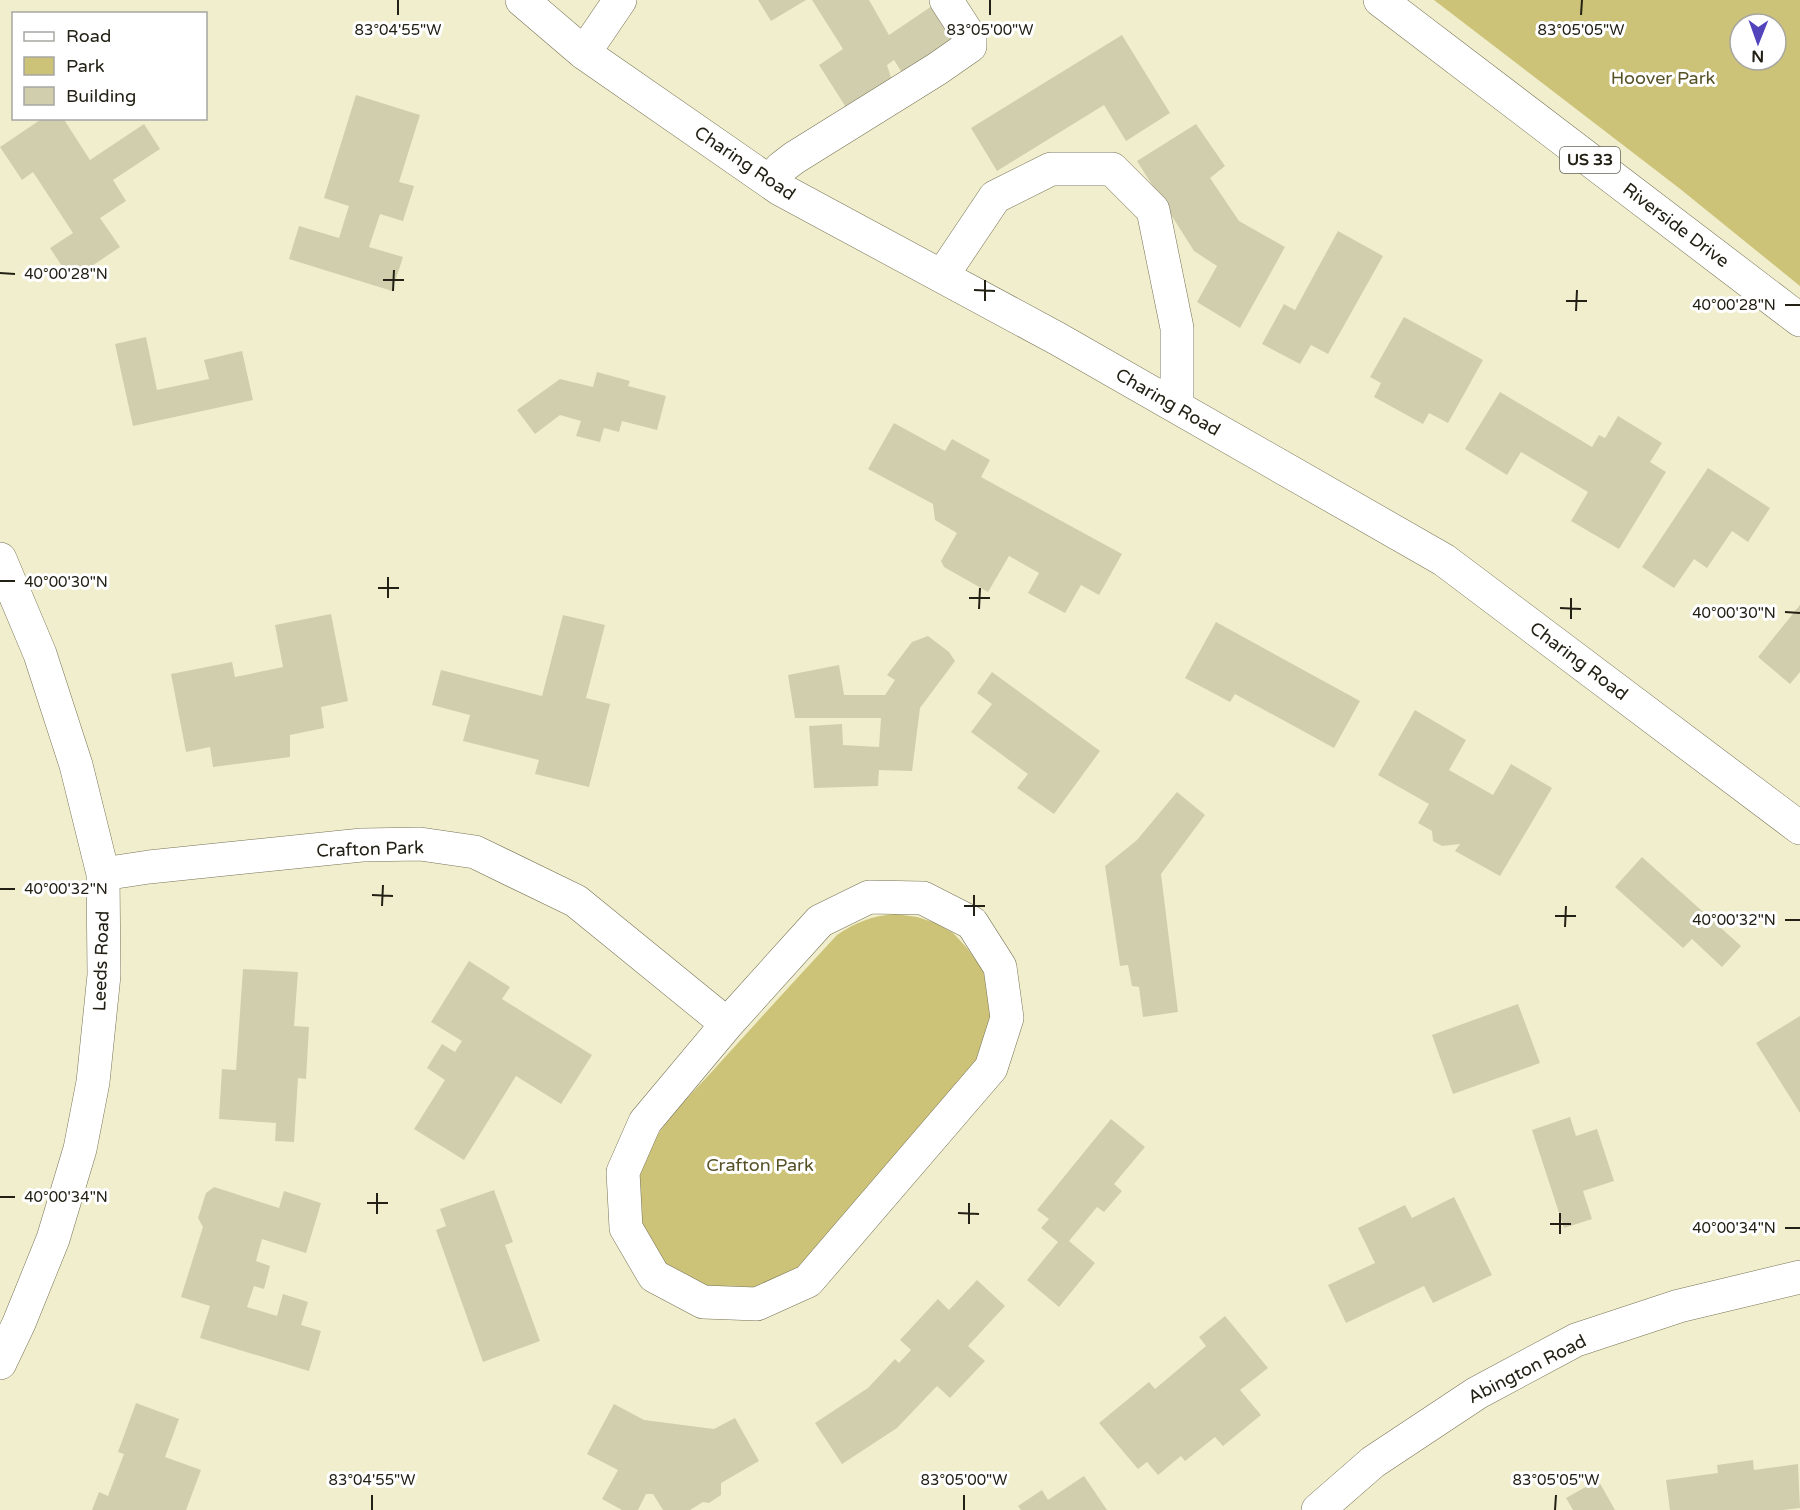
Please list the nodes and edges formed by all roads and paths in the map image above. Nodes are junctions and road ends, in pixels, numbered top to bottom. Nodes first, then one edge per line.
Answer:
1 (522, 0) edge
2 (620, 0) edge
3 (946, 0) edge
4 (1380, 0) edge
5 (584, 53) junction
6 (770, 182) junction
7 (942, 276) junction
8 (1800, 320) edge
9 (1177, 407) junction
10 (0, 559) edge
11 (11, 615) edge
12 (1800, 828) edge
13 (103, 874) junction
14 (727, 1024) junction
15 (1800, 1277) edge
16 (0, 1363) edge
17 (1318, 1510) edge

1 - 5 street, Charing Road
2 - 5 street
3 - 6 street
4 - 8 street, Riverside Drive / US 33
5 - 6 street, Charing Road
6 - 7 street, Charing Road
7 - 9 street, Charing Road
7 - 9 street
9 - 12 street, Charing Road
10 - 11 street, Leeds Road
11 - 13 street, Leeds Road
13 - 14 street, Crafton Park
13 - 16 street, Leeds Road
14 - 14 street
15 - 17 street, Abington Road

